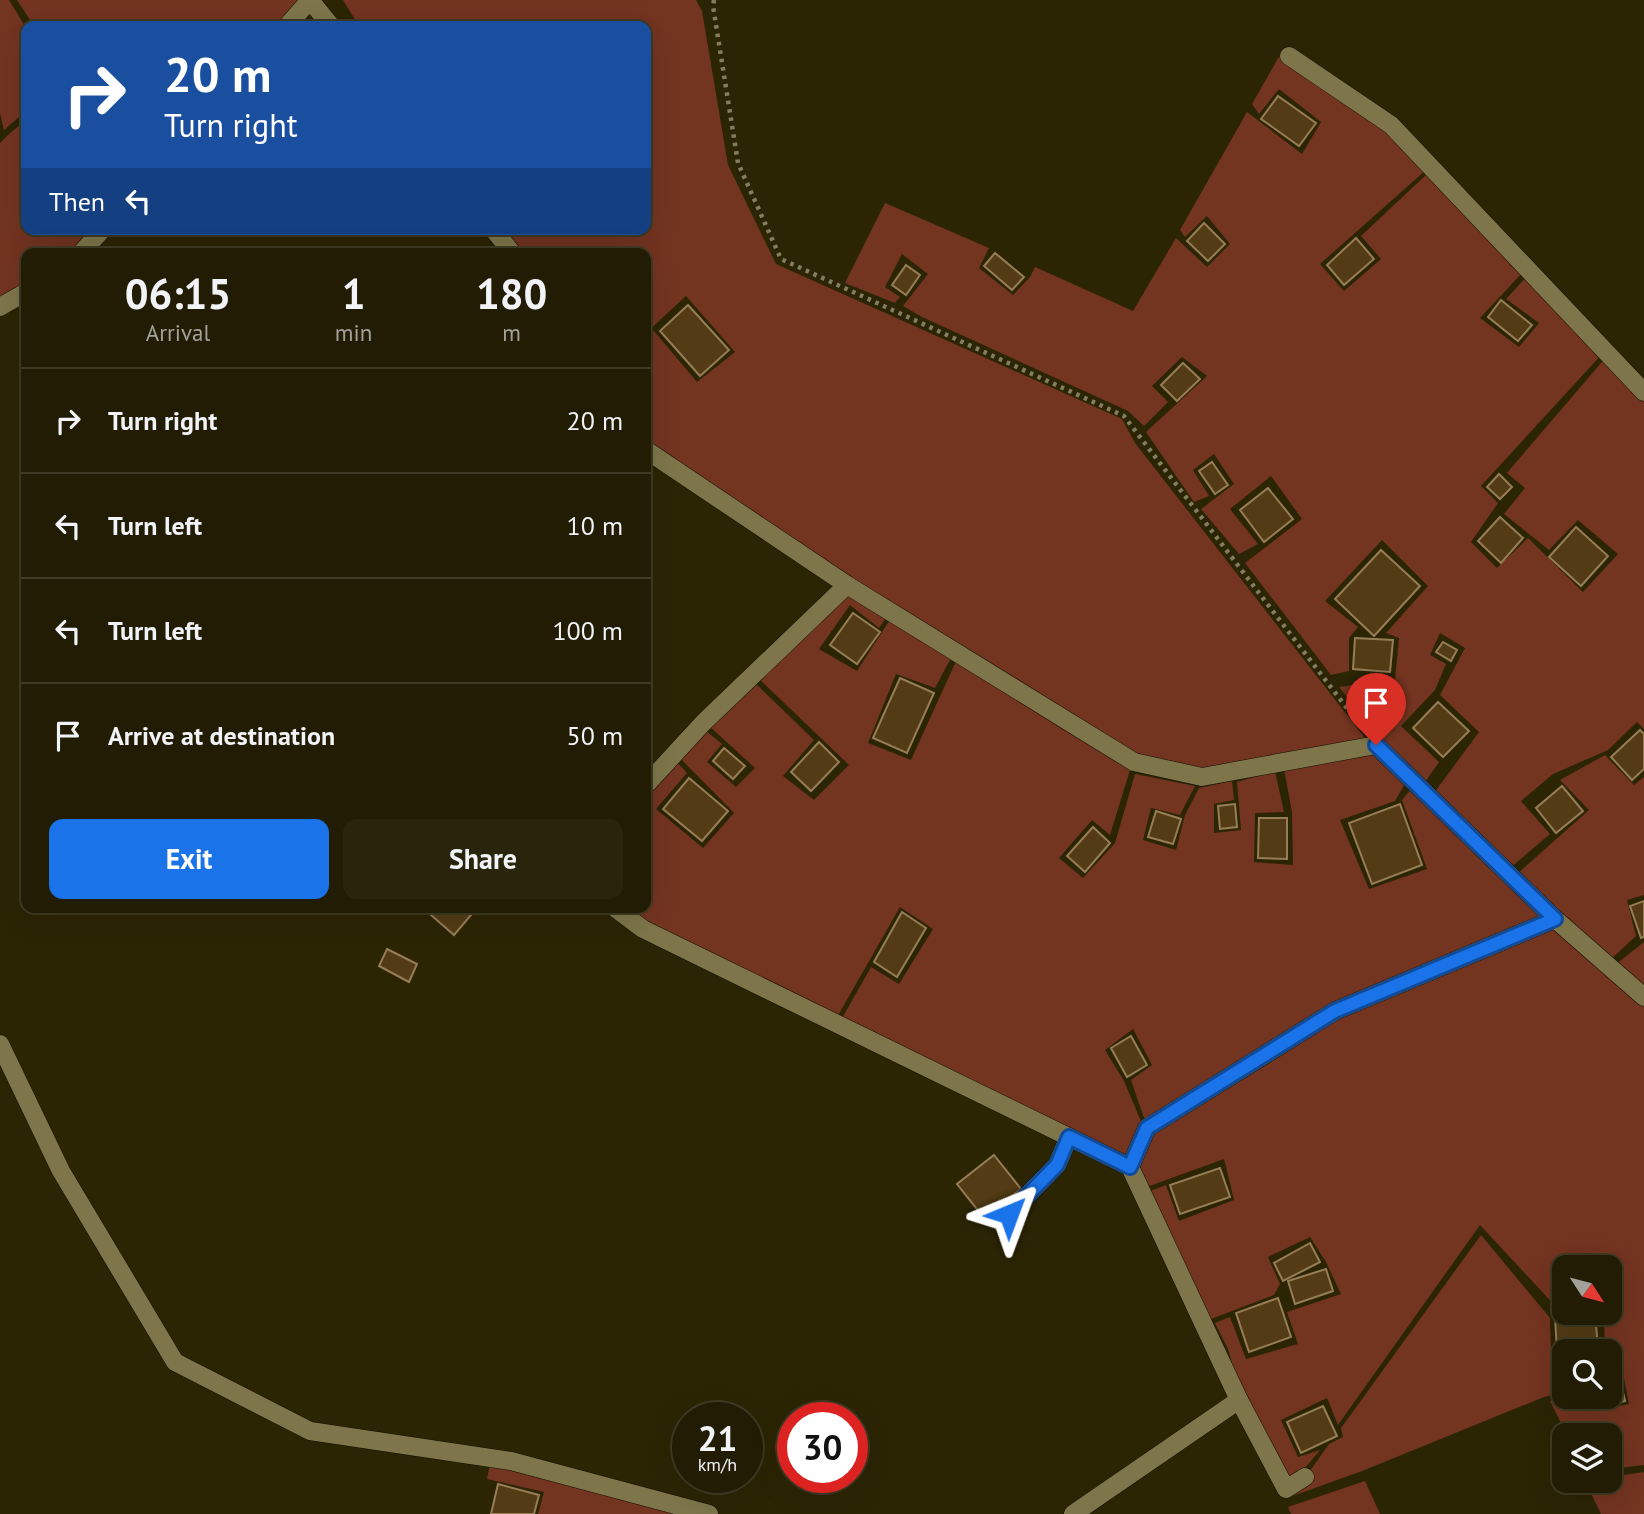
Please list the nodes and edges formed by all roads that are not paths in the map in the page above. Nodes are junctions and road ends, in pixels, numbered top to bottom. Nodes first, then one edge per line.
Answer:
1 (291, 21) edge
2 (327, 21) edge
3 (1289, 56) dead end
4 (97, 235) edge
5 (86, 248) edge
6 (21, 295) edge
7 (0, 307) edge
8 (1644, 392) edge
9 (651, 453) edge
10 (846, 585) junction
11 (651, 780) edge
12 (622, 913) edge
13 (1555, 919) junction
14 (1644, 997) edge
15 (0, 1044) edge
16 (1069, 1137) junction
17 (1130, 1167) junction
18 (1009, 1214) dead end
19 (1239, 1400) junction
20 (1305, 1477) dead end
21 (709, 1514) edge
22 (1073, 1514) edge

1 - 2 street
3 - 8 street
4 - 5 street
6 - 7 street
9 - 10 street
10 - 11 street
10 - 13 street
12 - 16 street
13 - 14 street
13 - 17 street
15 - 21 street
16 - 17 street
16 - 18 street
17 - 19 street
19 - 20 street
19 - 22 street

